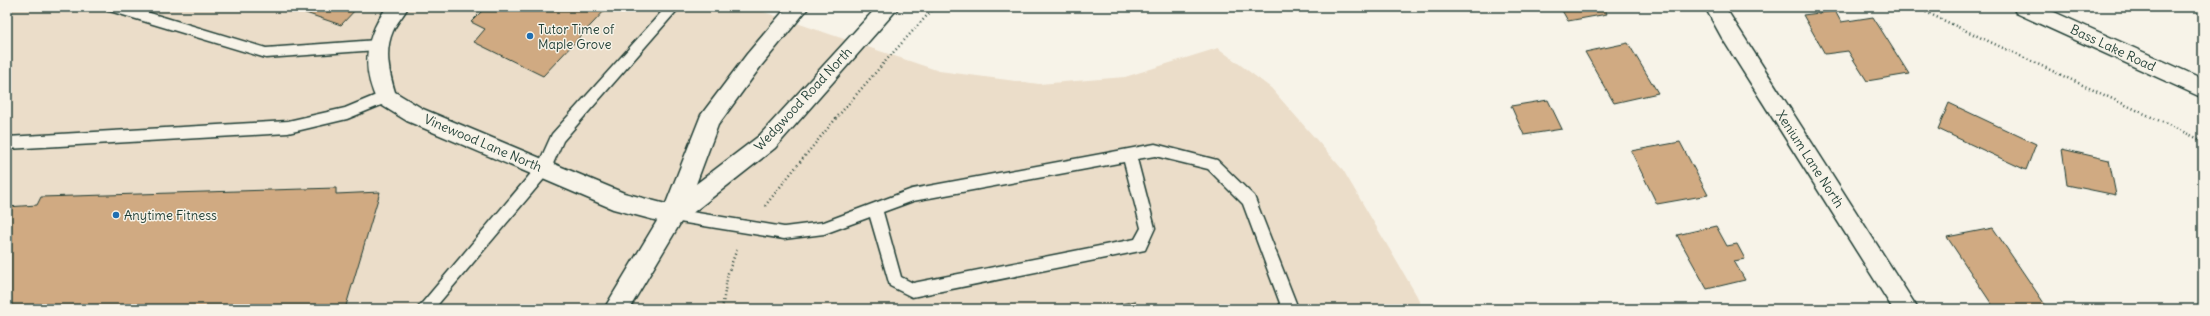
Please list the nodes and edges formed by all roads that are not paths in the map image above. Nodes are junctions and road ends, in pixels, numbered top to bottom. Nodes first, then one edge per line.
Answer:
1 (113, 7) edge
2 (398, 7) edge
3 (674, 7) edge
4 (799, 7) edge
5 (889, 7) edge
6 (1716, 7) edge
7 (2023, 7) edge
8 (377, 45) junction
9 (2203, 89) edge
10 (386, 97) junction
11 (7, 143) edge
12 (1129, 155) junction
13 (544, 169) junction
14 (875, 210) junction
15 (674, 215) junction
16 (425, 309) edge
17 (616, 309) edge
18 (1288, 309) edge
19 (1906, 309) edge

1 - 8 lane
2 - 8 street
3 - 13 lane
4 - 15 street, Wedgwood Road North
5 - 15 street, Wedgwood Road North
6 - 19 street, Xenium Lane North
7 - 9 street, Bass Lake Road
8 - 10 street
10 - 11 lane
10 - 13 street, Vinewood Lane North
12 - 14 lane
12 - 14 lane
12 - 18 lane
13 - 15 street, Vinewood Lane North
13 - 16 lane
14 - 15 lane
15 - 17 street, Wedgwood Road North

